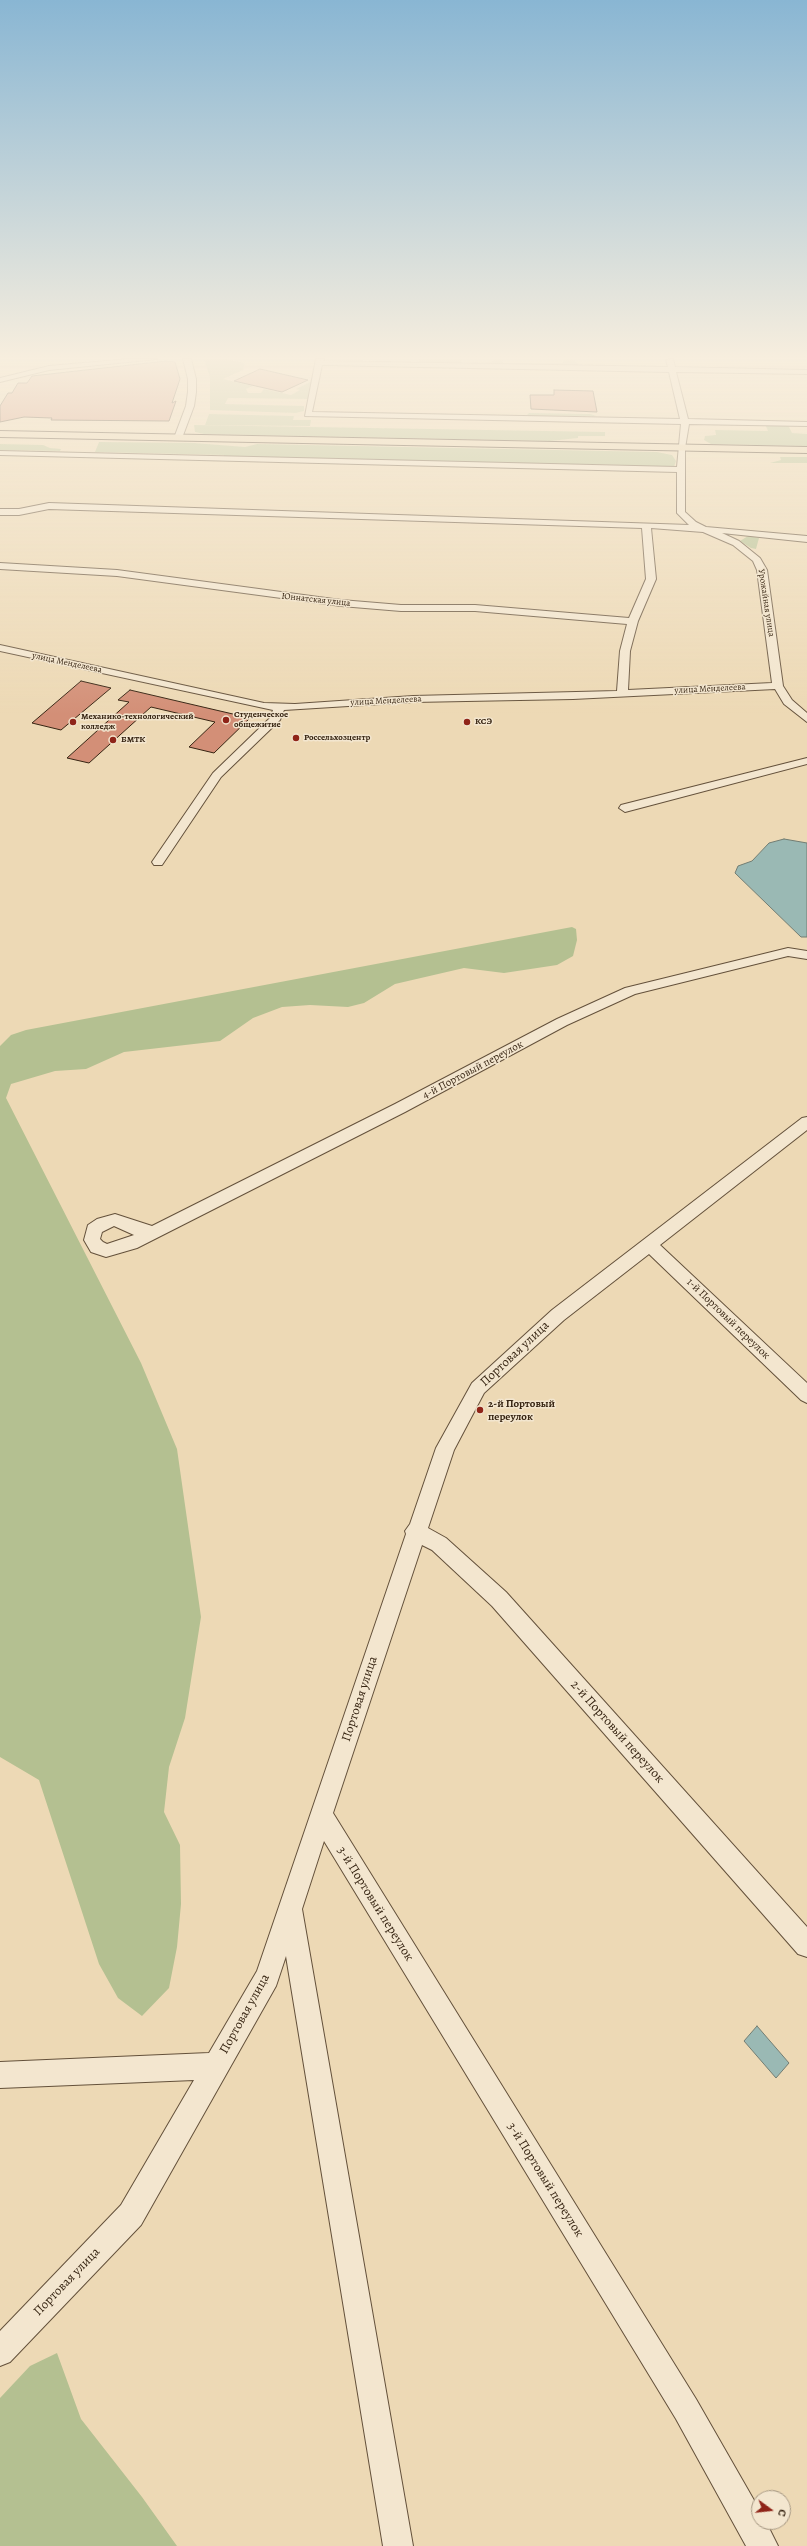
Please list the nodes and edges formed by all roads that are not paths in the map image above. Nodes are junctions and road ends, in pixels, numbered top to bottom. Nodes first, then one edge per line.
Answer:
1 (681, 478) edge
2 (0, 512) edge
3 (681, 513) junction
4 (688, 521) junction
5 (646, 525) junction
6 (662, 526) junction
7 (673, 526) junction
8 (711, 531) junction
9 (749, 534) junction
10 (776, 537) junction
11 (807, 539) edge
12 (736, 543) junction
13 (0, 566) edge
14 (762, 569) junction
15 (633, 622) junction
16 (0, 648) edge
17 (778, 686) junction
18 (622, 694) junction
19 (280, 706) junction
20 (807, 719) edge
21 (807, 761) edge
22 (625, 808) dead end
23 (158, 862) dead end
24 (807, 955) edge
25 (807, 1122) edge
26 (154, 1233) dead end
27 (649, 1244) junction
28 (807, 1395) edge
29 (415, 1531) junction
30 (322, 1816) junction
31 (290, 1909) junction
32 (807, 1945) edge
33 (216, 2066) junction
34 (0, 2074) edge
35 (0, 2352) edge
36 (398, 2546) edge
37 (763, 2546) edge

1 - 3 street
2 - 5 street
3 - 4 street, Урожайная улица
3 - 6 street
4 - 7 street
4 - 8 street, Урожайная улица
5 - 6 street
5 - 15 street
6 - 7 street
7 - 8 street
8 - 9 street
8 - 12 street, Урожайная улица
9 - 10 street
9 - 12 street
10 - 11 street
10 - 14 street
12 - 14 street, Урожайная улица
13 - 15 street, Юннатская улица
14 - 17 street, Урожайная улица
15 - 18 street
16 - 19 street, улица Менделеева
17 - 18 street, улица Менделеева
17 - 20 street, Урожайная улица
18 - 19 street, улица Менделеева
19 - 23 street
21 - 22 street
24 - 26 street, 4-й Портовый переулок
25 - 27 street, Портовая улица
27 - 28 street, 1-й Портовый переулок
27 - 29 street, Портовая улица
29 - 30 street, Портовая улица
29 - 32 street, 2-й Портовый переулок
30 - 31 street, Портовая улица
30 - 37 street, 3-й Портовый переулок
31 - 33 street, Портовая улица
31 - 36 street
33 - 34 street
33 - 35 street, Портовая улица

